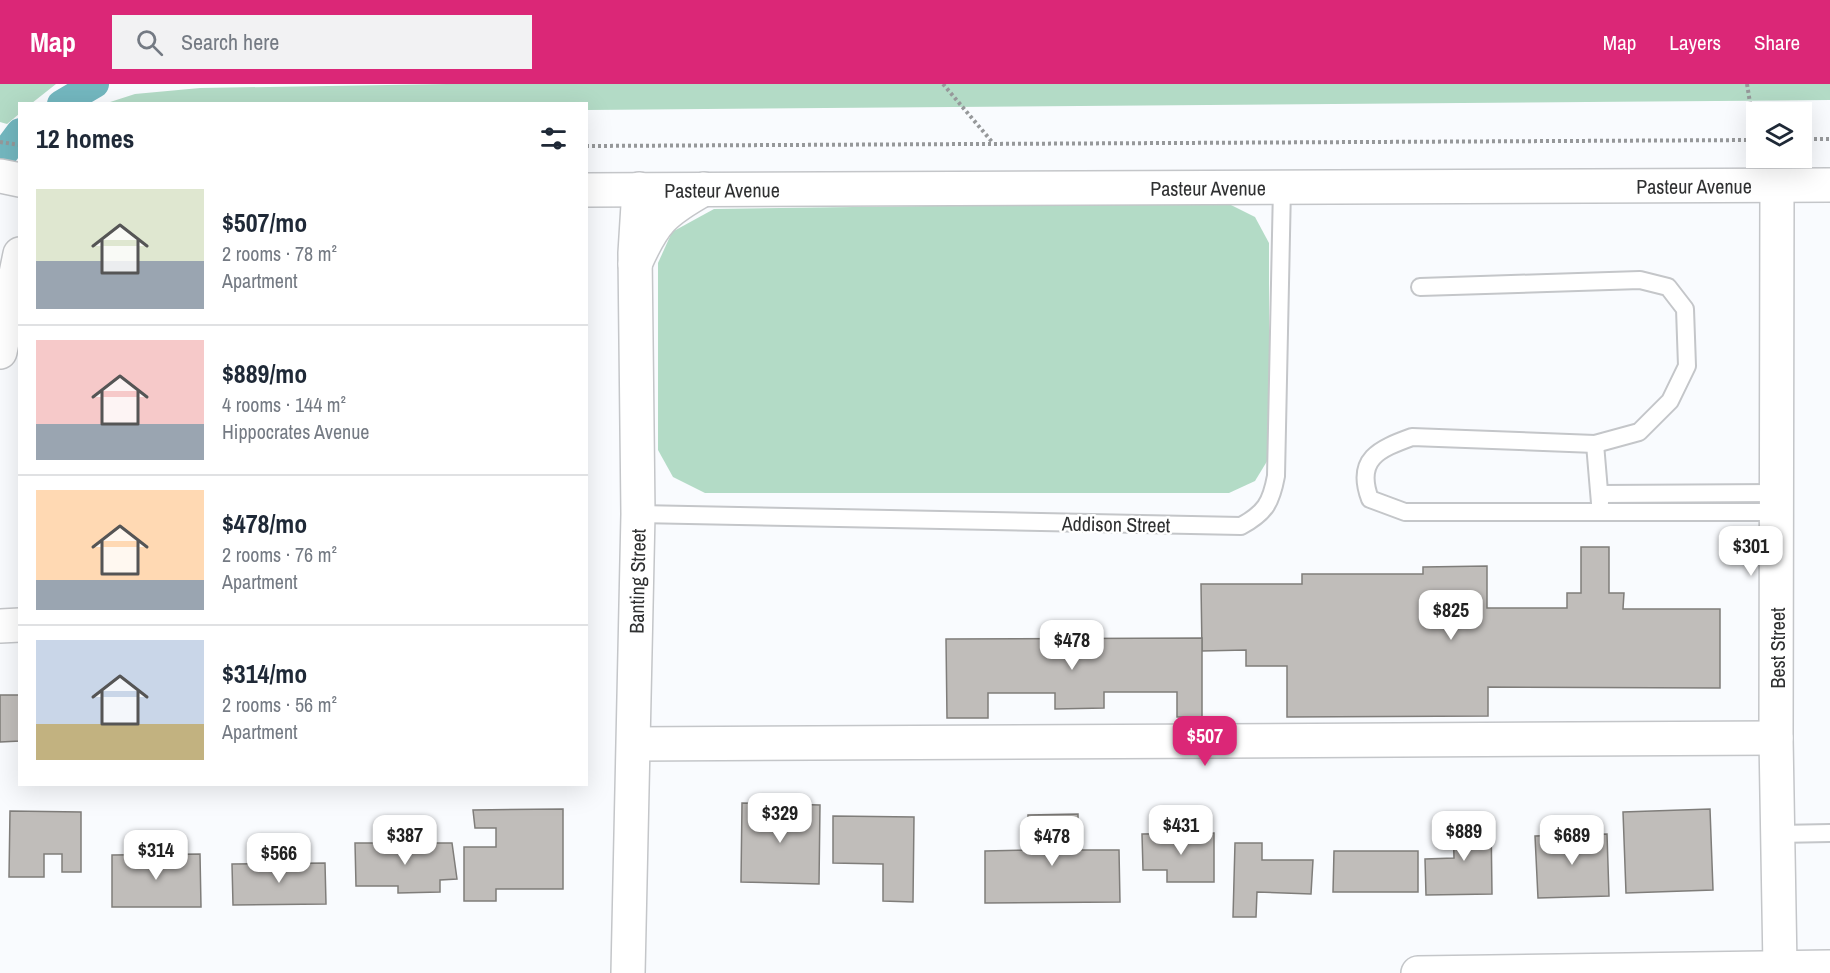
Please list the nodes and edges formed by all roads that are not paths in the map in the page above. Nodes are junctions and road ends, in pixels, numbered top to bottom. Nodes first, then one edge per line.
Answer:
1 (0, 176) edge
2 (18, 180) edge
3 (1830, 185) edge
4 (1777, 186) junction
5 (1282, 187) junction
6 (639, 189) junction
7 (704, 189) junction
8 (588, 190) edge
9 (18, 264) edge
10 (635, 264) junction
11 (1420, 287) dead end
12 (18, 339) edge
13 (0, 352) edge
14 (0, 365) edge
15 (1595, 444) junction
16 (1600, 494) junction
17 (1777, 503) junction
18 (1601, 513) junction
19 (638, 514) junction
20 (18, 625) edge
21 (0, 626) edge
22 (1776, 738) junction
23 (634, 744) junction
24 (1830, 833) edge
25 (1778, 834) junction
26 (1780, 967) junction
27 (1830, 967) edge
28 (628, 973) edge
29 (1418, 973) edge

1 - 2 street
3 - 4 street, Pasteur Avenue
4 - 5 street, Pasteur Avenue
4 - 17 street, Best Street
5 - 7 street, Pasteur Avenue
5 - 19 lane, Addison Street
6 - 7 street, Pasteur Avenue
6 - 8 street, Pasteur Avenue
6 - 10 street, Banting Street
7 - 10 street
9 - 13 street
10 - 19 street, Banting Street
11 - 15 lane
12 - 14 street
15 - 16 lane
15 - 18 lane
16 - 17 lane
16 - 18 lane
17 - 18 lane
17 - 22 street, Best Street
19 - 23 street, Banting Street
20 - 21 street
22 - 23 street
22 - 25 street, Best Street
23 - 28 street, Banting Street
24 - 25 lane
25 - 26 street, Best Street
26 - 27 street
26 - 29 street

